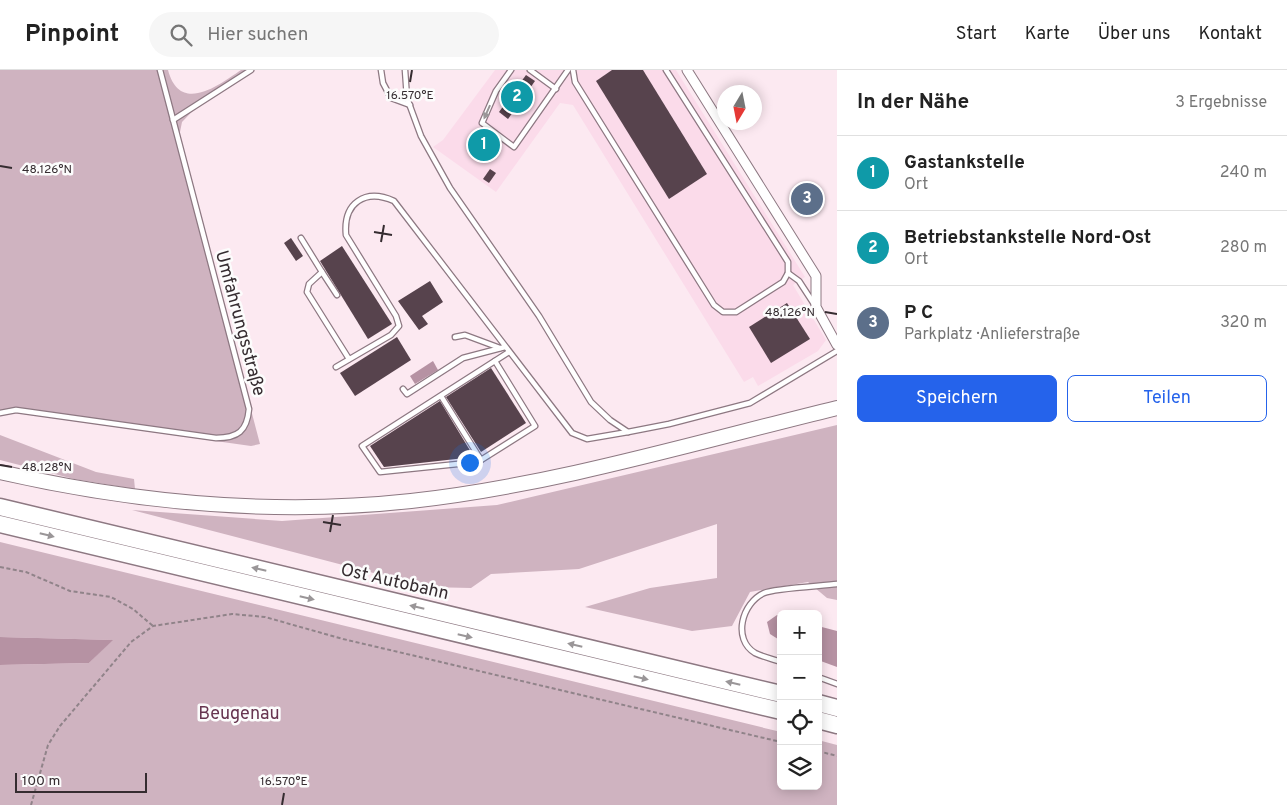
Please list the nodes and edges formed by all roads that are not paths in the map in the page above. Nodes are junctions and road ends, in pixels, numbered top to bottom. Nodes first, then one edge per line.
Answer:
1 (160, 70) edge
2 (251, 70) edge
3 (380, 70) edge
4 (405, 70) edge
5 (511, 70) edge
6 (530, 70) edge
7 (568, 70) edge
8 (573, 70) edge
9 (666, 70) edge
10 (687, 70) edge
11 (556, 89) junction
12 (410, 105) junction
13 (173, 120) junction
14 (300, 238) dead end
15 (322, 272) junction
16 (788, 273) junction
17 (337, 295) dead end
18 (816, 307) junction
19 (455, 337) dead end
20 (837, 344) edge
21 (503, 348) junction
22 (509, 352) junction
23 (837, 352) edge
24 (350, 359) junction
25 (495, 361) junction
26 (336, 367) dead end
27 (403, 389) dead end
28 (441, 396) junction
29 (837, 408) edge
30 (0, 413) edge
31 (628, 432) junction
32 (481, 460) junction
33 (0, 472) edge
34 (0, 507) edge
35 (0, 524) edge
36 (837, 584) edge
37 (777, 661) edge
38 (822, 678) edge
39 (837, 684) edge
40 (777, 693) edge
41 (822, 704) edge
42 (837, 708) edge
43 (777, 710) edge
44 (822, 721) edge
45 (837, 725) edge

1 - 13 lane, Umfahrungsstraße
2 - 13 lane
3 - 12 lane
4 - 12 lane
5 -> 11 lane
6 - 11 lane
7 - 11 lane
8 - 16 lane
9 - 16 lane
10 - 18 street
12 - 31 lane
13 - 30 lane, Umfahrungsstraße
14 - 15 lane
15 - 17 lane
15 - 24 lane
16 - 18 lane
18 - 20 street
19 - 21 lane
21 - 22 lane
21 - 24 lane
21 - 27 lane
22 - 25 lane
22 - 31 lane
23 - 31 lane
24 - 26 lane
25 - 28 lane
25 - 32 lane
28 - 32 lane
28 - 32 lane
29 - 33 main road
40 -> 34 highway, Ost Autobahn
35 -> 43 highway, Ost Autobahn
36 - 37 lane
38 - 39 lane
41 - 42 highway
44 - 45 highway

